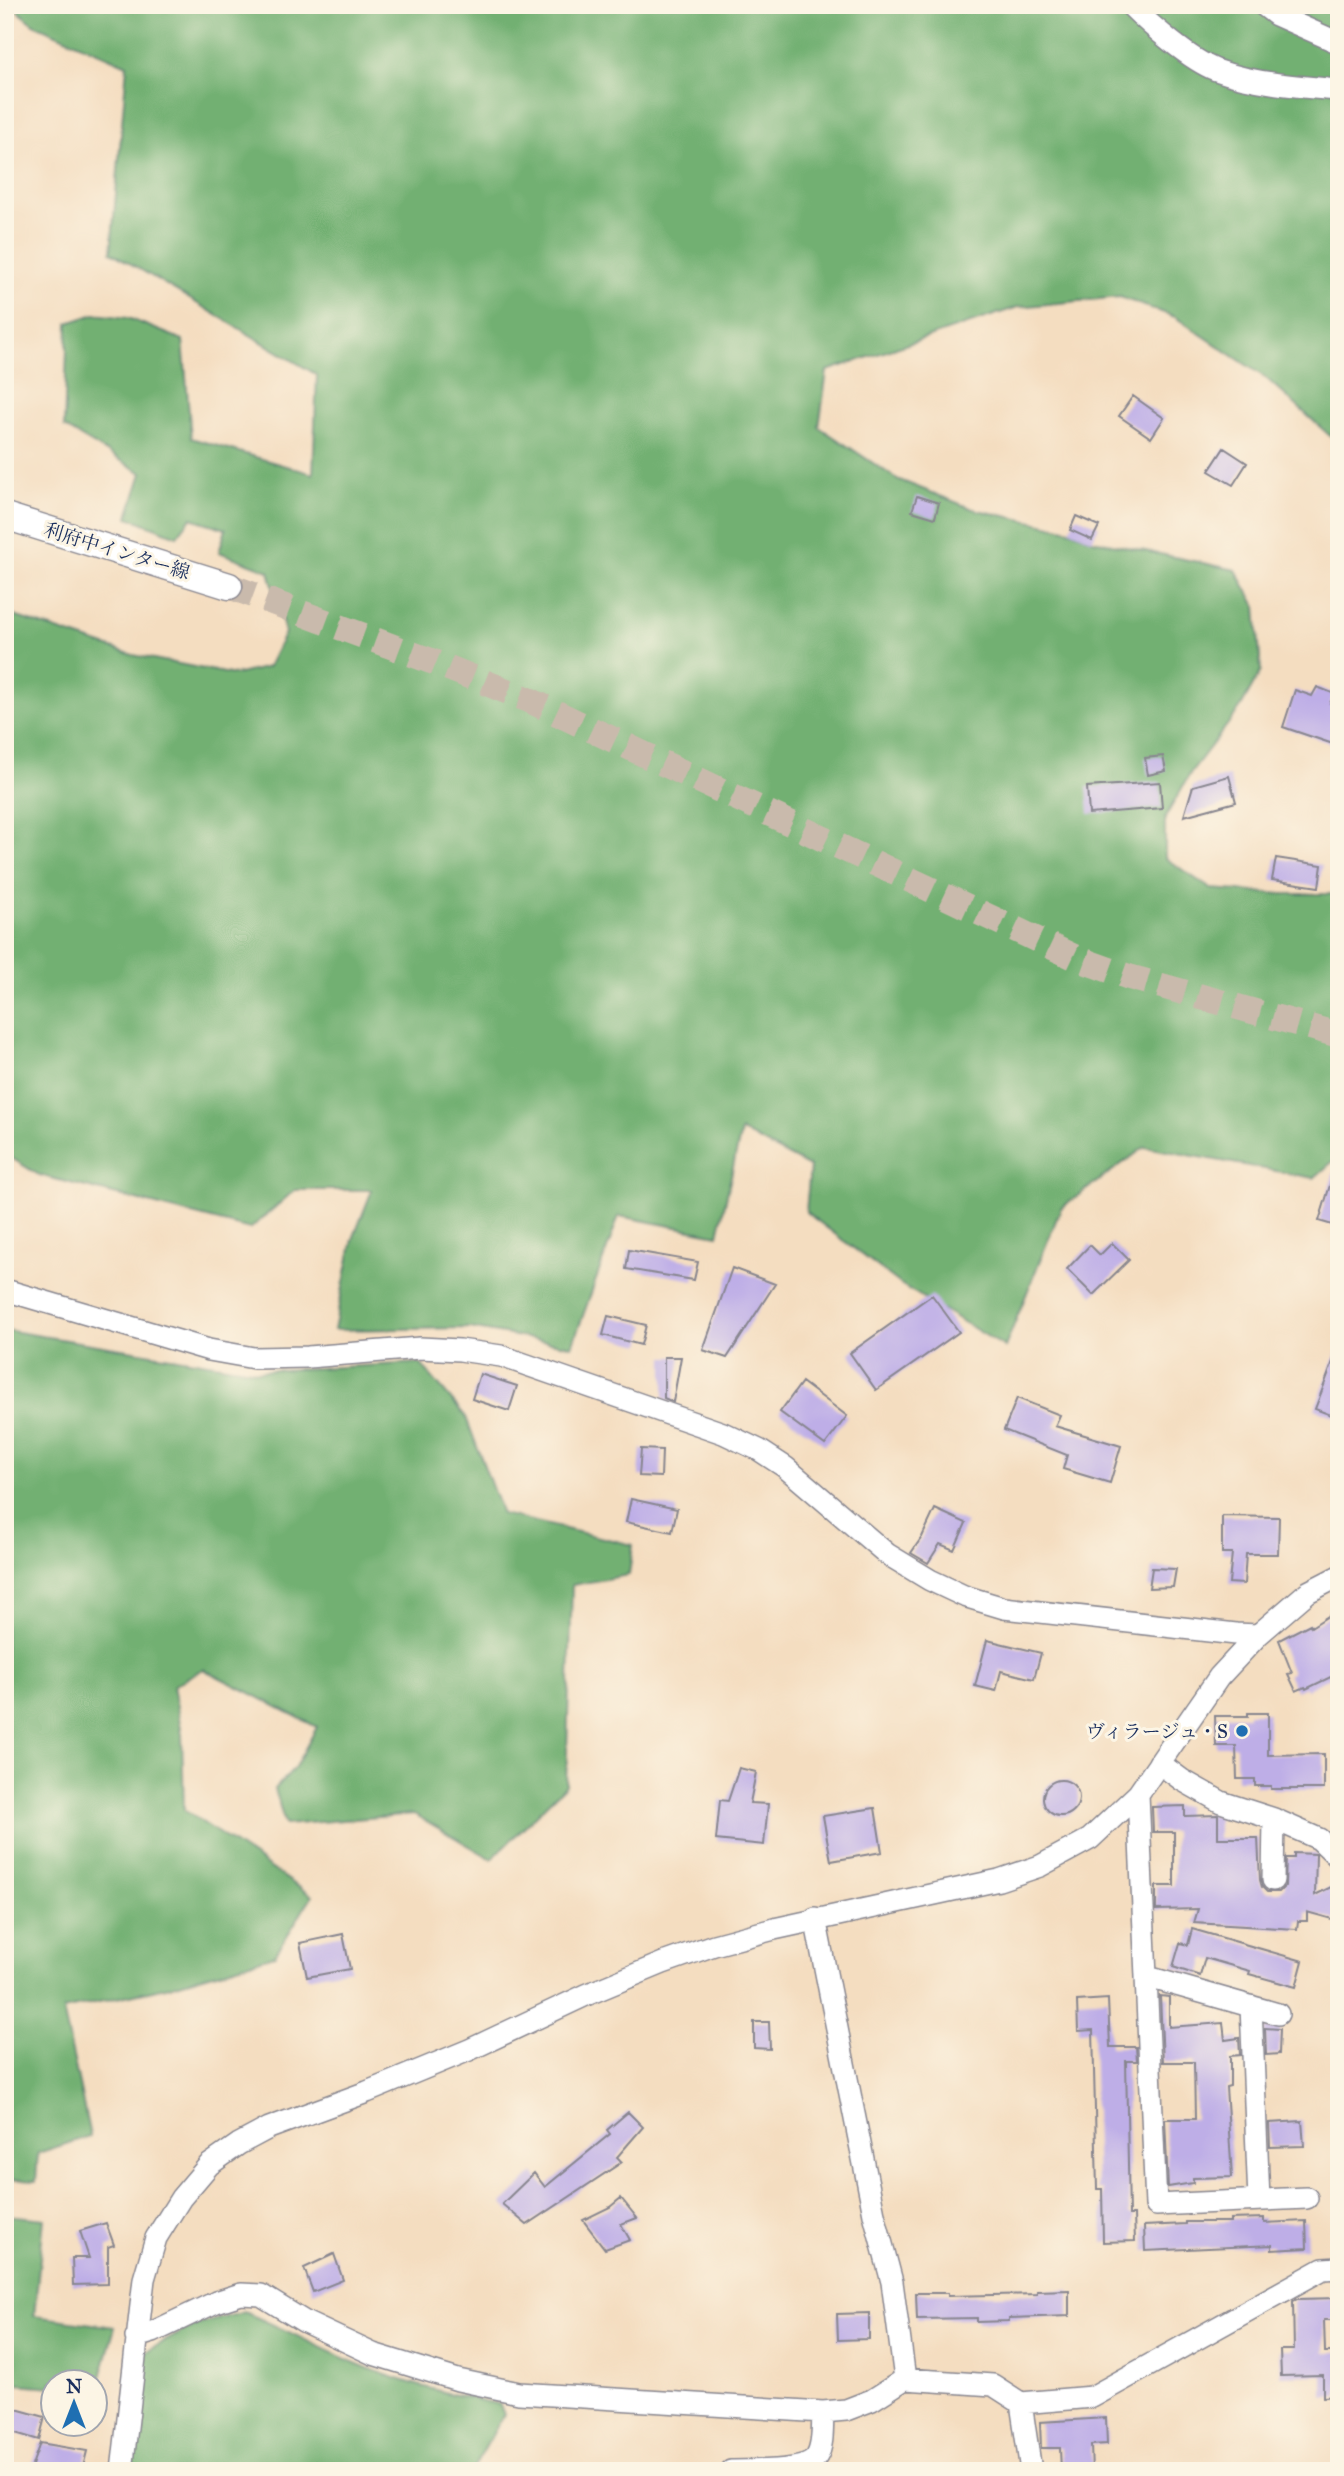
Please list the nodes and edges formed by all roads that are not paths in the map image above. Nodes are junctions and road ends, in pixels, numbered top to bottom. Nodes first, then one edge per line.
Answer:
1 (1130, 5) edge
2 (1263, 5) edge
3 (1339, 43) edge
4 (1339, 90) edge
5 (5, 516) edge
6 (229, 586) tunnel mouth
7 (5, 1290) edge
8 (1339, 1576) edge
9 (1258, 1635) junction
10 (1159, 1763) junction
11 (1139, 1794) junction
12 (1274, 1819) junction
13 (1339, 1858) edge
14 (1273, 1880) dead end
15 (815, 1918) junction
16 (1148, 1978) junction
17 (1251, 2006) junction
18 (1278, 2014) dead end
19 (1307, 2198) dead end
20 (1259, 2200) junction
21 (1339, 2268) edge
22 (136, 2337) junction
23 (905, 2379) junction
24 (1021, 2403) junction
25 (823, 2412) junction
26 (122, 2471) edge
27 (731, 2471) edge
28 (1031, 2471) edge

1 - 4 street
2 - 3 street
5 - 6 main road, 利府中インター線
7 - 9 street
8 - 9 street
9 - 10 street
10 - 11 street
10 - 12 street
11 - 15 street
11 - 16 street
12 - 13 street
12 - 14 street
15 - 22 street
15 - 23 street
16 - 17 street
16 - 20 street
17 - 18 street
17 - 20 street
19 - 20 street
21 - 24 street
22 - 25 street
22 - 26 street
23 - 24 street
23 - 25 street
24 - 28 street
25 - 27 street

